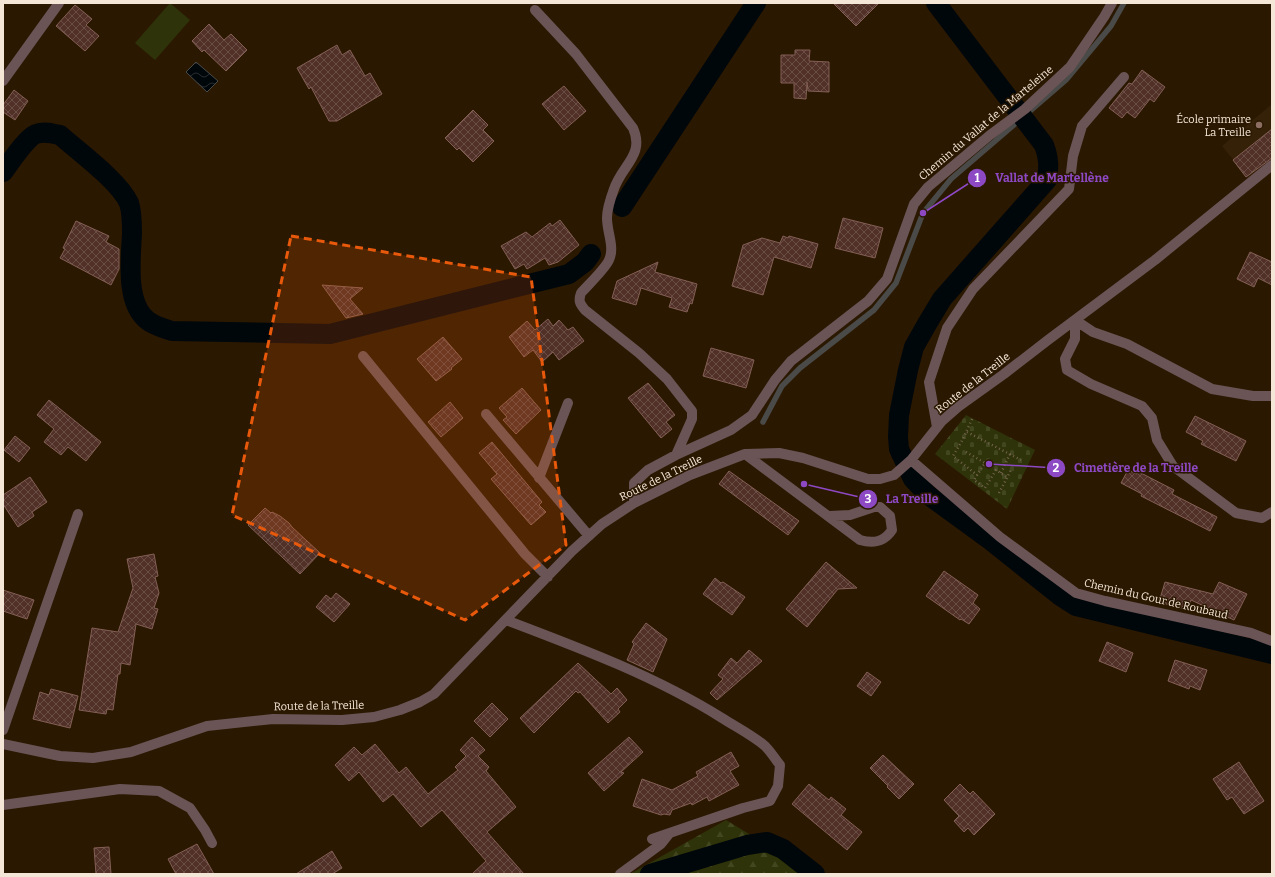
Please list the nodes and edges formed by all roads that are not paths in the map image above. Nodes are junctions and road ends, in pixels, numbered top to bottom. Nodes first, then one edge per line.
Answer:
1 (59, 3) edge
2 (1112, 3) edge
3 (535, 10) dead end
4 (1124, 77) dead end
5 (3, 81) edge
6 (1272, 166) edge
7 (1075, 320) junction
8 (363, 356) dead end
9 (1272, 396) edge
10 (568, 403) dead end
11 (486, 414) dead end
12 (937, 427) junction
13 (745, 454) junction
14 (676, 455) junction
15 (912, 459) junction
16 (539, 478) junction
17 (634, 503) junction
18 (1272, 512) edge
19 (78, 514) dead end
20 (830, 516) junction
21 (589, 536) junction
22 (548, 577) junction
23 (506, 620) junction
24 (1272, 641) edge
25 (3, 730) edge
26 (3, 744) edge
27 (3, 805) edge
28 (669, 834) junction
29 (652, 839) dead end
30 (212, 844) dead end
31 (620, 874) edge

1 - 5 street
2 - 14 street, Chemin du Vallat de la Marteleine
3 - 14 street
4 - 12 street
6 - 7 street, Route de la Treille
7 - 9 street
7 - 12 street, Route de la Treille
7 - 18 street
8 - 22 street
10 - 16 street
11 - 16 street
12 - 15 street, Route de la Treille
13 - 15 street, Route de la Treille
13 - 17 street, Route de la Treille
13 - 20 street
14 - 17 street, Chemin du Vallat de la Marteleine
15 - 24 street, Chemin du Gour de Roubaud
16 - 21 street
17 - 21 street, Route de la Treille
19 - 25 street
20 - 20 street
21 - 22 street, Route de la Treille
22 - 23 street, Route de la Treille
23 - 26 street, Route de la Treille
23 - 28 street
27 - 30 street
28 - 29 street
28 - 31 street

